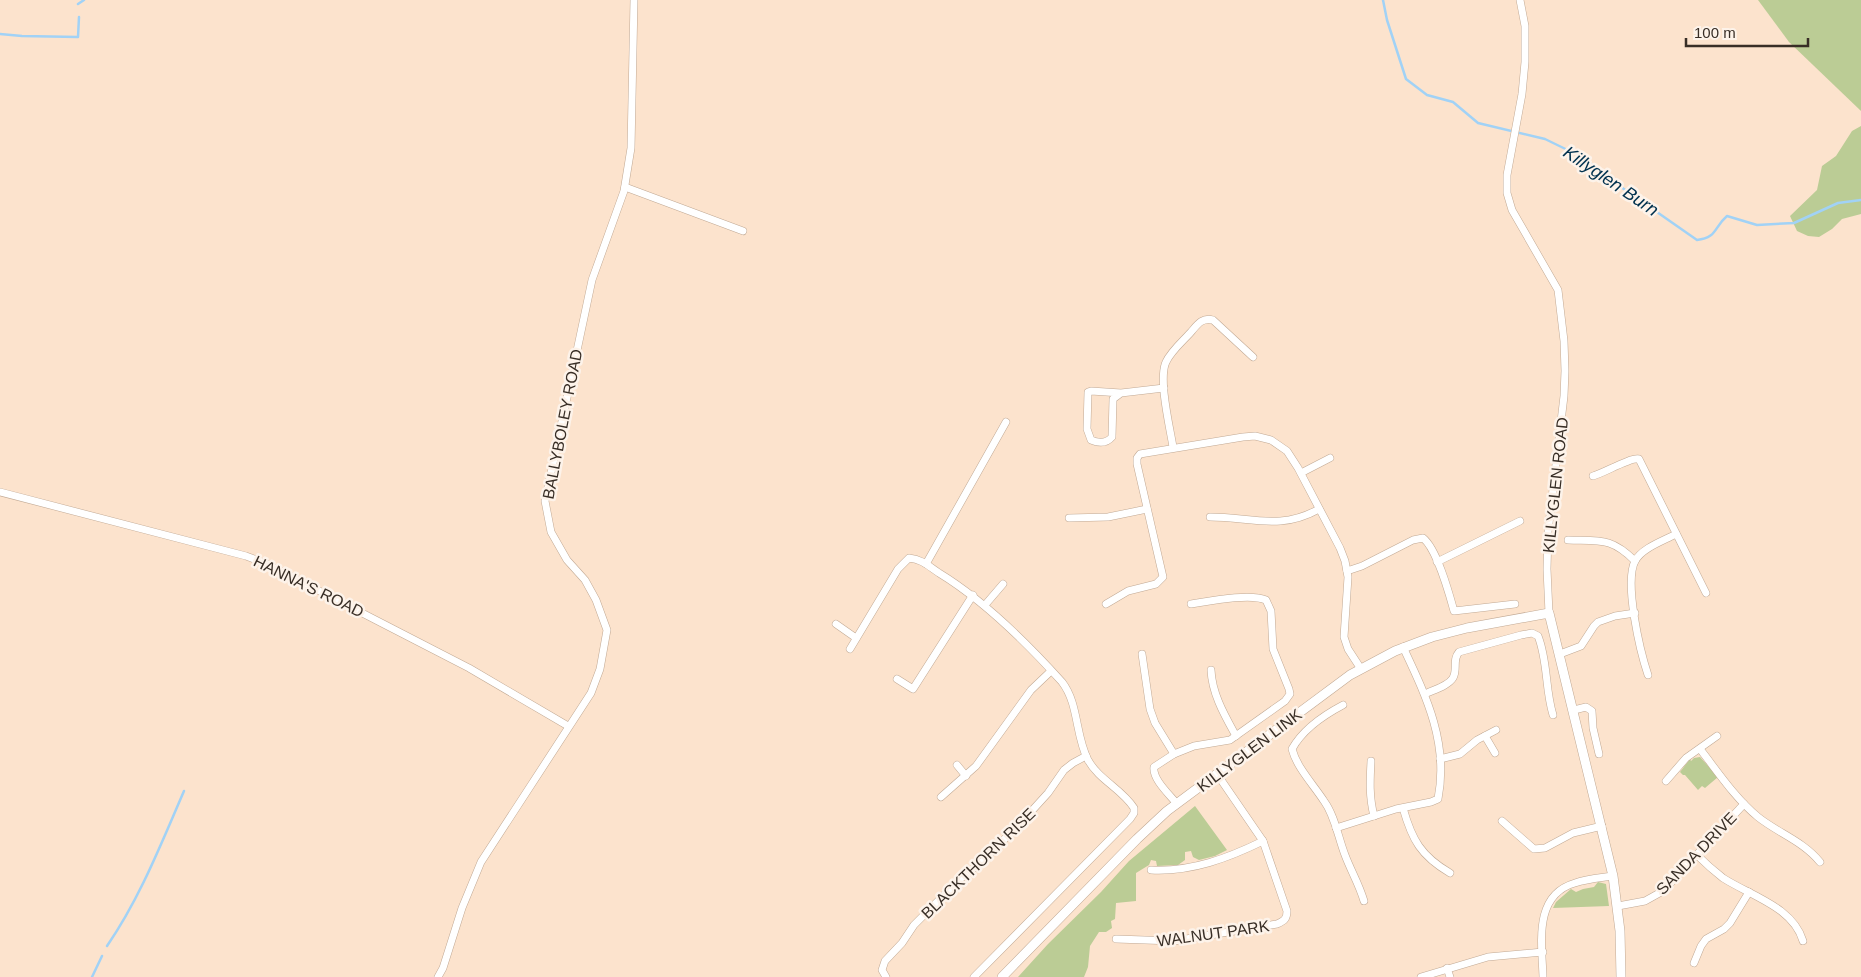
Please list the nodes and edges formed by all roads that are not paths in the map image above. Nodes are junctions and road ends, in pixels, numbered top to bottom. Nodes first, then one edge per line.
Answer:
1 (634, 0) edge
2 (1520, 0) edge
3 (625, 187) junction
4 (743, 231) dead end
5 (1252, 357) dead end
6 (1164, 388) junction
7 (1121, 393) junction
8 (1006, 422) dead end
9 (1174, 447) junction
10 (1330, 458) dead end
11 (1301, 473) junction
12 (1593, 476) dead end
13 (0, 492) edge
14 (1147, 509) junction
15 (1319, 510) junction
16 (1210, 517) dead end
17 (1069, 518) dead end
18 (1520, 521) dead end
19 (1676, 534) junction
20 (1568, 540) dead end
21 (1635, 561) junction
22 (1437, 562) junction
23 (926, 564) junction
24 (1347, 571) junction
25 (1003, 584) dead end
26 (1706, 593) dead end
27 (973, 595) junction
28 (1106, 604) dead end
29 (1192, 604) dead end
30 (1515, 604) dead end
31 (985, 605) junction
32 (1550, 613) junction
33 (1635, 614) junction
34 (836, 624) dead end
35 (856, 638) junction
36 (1403, 647) junction
37 (850, 649) dead end
38 (1142, 654) dead end
39 (1560, 654) junction
40 (1361, 669) junction
41 (1211, 670) dead end
42 (1051, 671) junction
43 (1648, 675) dead end
44 (897, 679) dead end
45 (1425, 694) junction
46 (1343, 705) dead end
47 (1574, 710) junction
48 (1553, 715) dead end
49 (568, 726) junction
50 (1496, 730) dead end
51 (1236, 736) junction
52 (1485, 736) junction
53 (1717, 736) dead end
54 (1700, 749) junction
55 (1495, 753) dead end
56 (1174, 754) junction
57 (1599, 754) dead end
58 (1086, 756) junction
59 (1440, 758) junction
60 (1371, 761) dead end
61 (957, 765) dead end
62 (1217, 774) junction
63 (966, 776) junction
64 (1666, 781) dead end
65 (941, 797) dead end
66 (1177, 804) junction
67 (1744, 804) junction
68 (1403, 808) junction
69 (1374, 816) junction
70 (1502, 821) dead end
71 (1602, 826) junction
72 (1336, 828) junction
73 (1263, 840) junction
74 (1696, 856) junction
75 (1820, 862) dead end
76 (1151, 870) dead end
77 (1450, 873) dead end
78 (1613, 876) junction
79 (1749, 892) junction
80 (1364, 901) dead end
81 (1618, 906) junction
82 (1116, 939) dead end
83 (1803, 942) dead end
84 (1543, 952) junction
85 (1694, 963) dead end
86 (1447, 968) junction
87 (438, 977) edge
88 (886, 977) edge
89 (974, 977) edge
90 (1002, 977) edge
91 (1421, 977) edge
92 (1450, 977) edge
93 (1543, 977) edge
94 (1621, 977) edge

1 - 3 street, BALLYBOLEY ROAD
2 - 32 street, KILLYGLEN ROAD
3 - 4 street
3 - 49 street, BALLYBOLEY ROAD
5 - 6 street
6 - 7 street
6 - 9 street
7 - 7 street
8 - 23 street
9 - 11 street
9 - 14 street
10 - 11 street
11 - 15 street
12 - 19 street
13 - 49 street, HANNA'S ROAD
14 - 17 street
14 - 28 street
15 - 16 street
15 - 24 street
18 - 22 street
19 - 21 street
19 - 26 street
20 - 21 street
21 - 33 street
22 - 24 street
22 - 30 street
23 - 27 street
23 - 35 street
24 - 40 street
25 - 31 street
27 - 31 street
27 - 44 street
29 - 51 street
31 - 42 street
32 - 36 street, KILLYGLEN LINK
32 - 39 street, KILLYGLEN ROAD
33 - 39 street
33 - 43 street
34 - 35 street
35 - 37 street
36 - 40 street, KILLYGLEN LINK
36 - 45 street
38 - 56 street
39 - 47 street, KILLYGLEN ROAD
40 - 62 street, KILLYGLEN LINK
41 - 51 street
42 - 58 street
42 - 63 street
45 - 48 street
45 - 59 street
46 - 72 street
47 - 57 street
47 - 71 street, KILLYGLEN ROAD
49 - 87 street, BALLYBOLEY ROAD
50 - 52 street
51 - 56 street
52 - 55 street
52 - 59 street
53 - 54 street
54 - 64 street
54 - 67 street
56 - 66 street
58 - 88 street, BLACKTHORN RISE
58 - 89 street
59 - 68 street
60 - 69 street
61 - 63 street
62 - 66 street, KILLYGLEN LINK
62 - 73 street, WALNUT PARK
63 - 65 street
66 - 90 street, KILLYGLEN LINK
67 - 74 street, SANDA DRIVE
67 - 75 street
68 - 69 street
68 - 77 street
69 - 72 street
70 - 71 street
71 - 78 street, KILLYGLEN ROAD
72 - 80 street
73 - 76 street
73 - 82 street, WALNUT PARK
74 - 79 street
74 - 81 street, SANDA DRIVE
78 - 81 street, KILLYGLEN ROAD
78 - 84 street
79 - 83 street
79 - 85 street
81 - 94 street, KILLYGLEN ROAD
84 - 86 street
84 - 93 street
86 - 91 street
86 - 92 street

